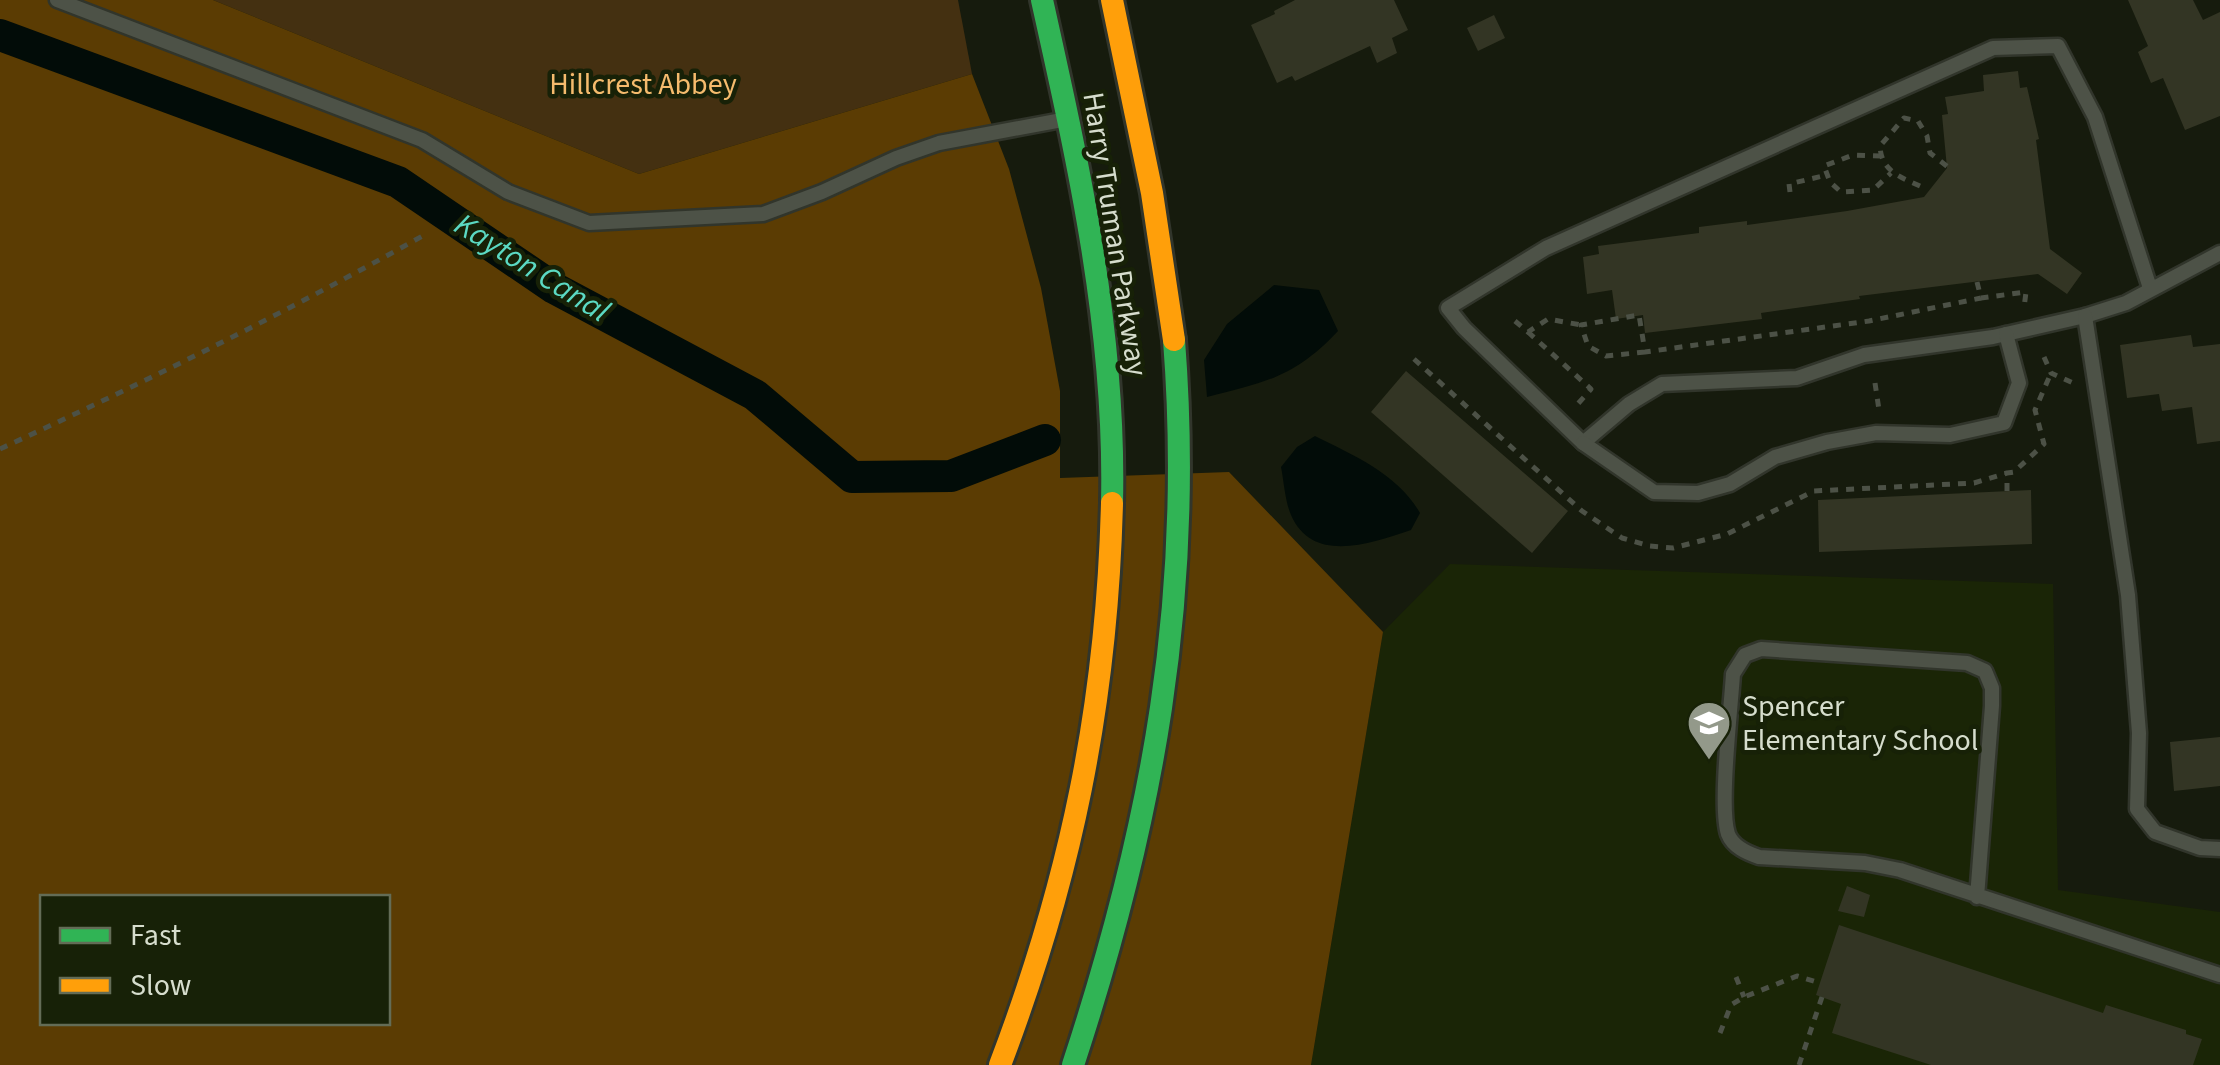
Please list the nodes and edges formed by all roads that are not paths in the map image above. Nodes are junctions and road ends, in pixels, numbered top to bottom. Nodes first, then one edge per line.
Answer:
1 (58, 0) edge
2 (1042, 0) edge
3 (1112, 0) edge
4 (1068, 118) junction
5 (2220, 254) edge
6 (2150, 288) junction
7 (2085, 316) junction
8 (2006, 334) junction
9 (1583, 443) junction
10 (2220, 848) edge
11 (1977, 896) junction
12 (2220, 976) edge
13 (1000, 1065) edge
14 (1073, 1065) edge

1 - 4 lane
2 - 4 highway, Harry Truman Parkway
3 - 14 highway, Harry Truman Parkway
4 - 13 highway, Harry Truman Parkway
5 - 6 lane
6 - 7 lane
6 - 9 lane
7 - 8 lane
7 - 10 lane
8 - 9 lane
8 - 9 lane
11 - 11 lane
11 - 12 lane

